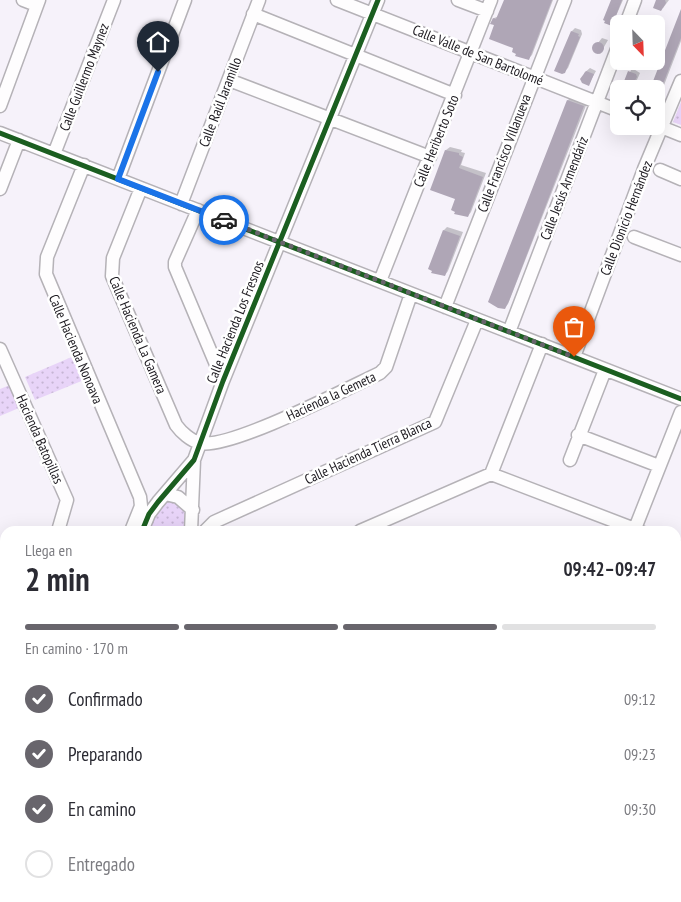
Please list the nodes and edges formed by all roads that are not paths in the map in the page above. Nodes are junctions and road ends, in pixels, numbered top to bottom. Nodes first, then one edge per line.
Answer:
1 (23, 0) edge
2 (114, 0) edge
3 (185, 0) edge
4 (259, 0) edge
5 (337, 0) edge
6 (378, 0) edge
7 (458, 0) edge
8 (565, 0) edge
9 (635, 0) edge
10 (38, 3) edge
11 (489, 6) edge
12 (253, 14) junction
13 (373, 14) junction
14 (629, 15) edge
15 (471, 52) junction
16 (355, 56) junction
17 (610, 68) edge
18 (534, 77) junction
19 (229, 80) junction
20 (680, 84) edge
21 (454, 95) junction
22 (597, 102) junction
23 (0, 106) edge
24 (610, 107) edge
25 (665, 114) edge
26 (330, 120) junction
27 (665, 128) edge
28 (0, 133) edge
29 (656, 135) edge
30 (681, 135) edge
31 (20, 140) junction
32 (54, 154) junction
33 (430, 157) junction
34 (84, 166) junction
35 (660, 170) dead end
36 (118, 179) junction
37 (681, 179) edge
38 (141, 188) junction
39 (0, 189) edge
40 (181, 204) junction
41 (198, 210) junction
42 (634, 237) dead end
43 (280, 242) junction
44 (681, 255) edge
45 (380, 281) junction
46 (411, 294) junction
47 (445, 307) junction
48 (477, 320) junction
49 (510, 332) junction
50 (542, 344) junction
51 (0, 348) edge
52 (574, 357) junction
53 (605, 370) junction
54 (223, 381) junction
55 (681, 399) edge
56 (681, 412) edge
57 (578, 435) junction
58 (201, 443) junction
59 (194, 460) junction
60 (570, 460) dead end
61 (659, 466) junction
62 (491, 474) junction
63 (165, 494) junction
64 (193, 510) junction
65 (59, 526) edge
66 (133, 526) edge
67 (144, 526) edge
68 (191, 526) edge
69 (210, 526) edge
70 (371, 526) edge
71 (626, 526) edge
72 (637, 526) edge

1 - 10 street
2 - 32 street, Calle Guillermo Maynez
3 - 36 street
4 - 12 street, Calle Raúl Jaramillo
5 - 13 street, Calle Valle de San Bartolomé
6 - 13 street, Calle Hacienda Los Fresnos
7 - 11 street
8 - 18 street, Calle Francisco Villanueva
9 - 14 street
10 - 23 street
11 - 15 street, Calle Heriberto Soto
12 - 16 street
12 - 19 street, Calle Raúl Jaramillo
13 - 15 street, Calle Valle de San Bartolomé
13 - 16 street, Calle Hacienda Los Fresnos
15 - 18 street, Calle Valle de San Bartolomé
15 - 21 street, Calle Heriberto Soto
16 - 21 street
16 - 26 street, Calle Hacienda Los Fresnos
17 - 22 street, Calle Jesús Armendáriz
18 - 22 street, Calle Valle de San Bartolomé
18 - 47 street, Calle Francisco Villanueva
19 - 26 street
19 - 40 street, Calle Raúl Jaramillo
20 - 25 street, Calle Dionicio Hernández
21 - 33 street, Calle Heriberto Soto
22 - 24 street, Calle Valle de San Bartolomé
22 - 49 street, Calle Jesús Armendáriz
26 - 33 street
26 - 43 street, Calle Hacienda Los Fresnos
27 - 30 street
28 - 31 street
29 - 52 street, Calle Dionicio Hernández
31 - 32 street
31 - 39 street
32 - 34 street
33 - 45 street, Calle Heriberto Soto
34 - 36 street
34 - 66 street, Calle Hacienda Nonoava
35 - 37 street
36 - 38 street
38 - 40 street
38 - 58 street, Calle Hacienda La Gamera
40 - 41 street
41 - 43 street
41 - 54 street
42 - 44 street
43 - 45 street
43 - 54 street, Calle Hacienda Los Fresnos
45 - 46 street
46 - 47 street
46 - 58 street, Hacienda la Gemeta
47 - 48 street
48 - 49 street
48 - 69 street, Calle Hacienda Tierra Blanca
49 - 50 street
50 - 52 street
50 - 62 street
51 - 65 street, Hacienda Batopillas
52 - 53 street
53 - 55 street
53 - 57 street
54 - 58 street, Calle Hacienda Los Fresnos
56 - 61 street
57 - 60 street
57 - 61 street
58 - 59 street, Calle Hacienda Los Fresnos
59 - 63 street, Calle Hacienda Los Fresnos
59 - 64 street, Calle Hacienda Los Fresnos
61 - 72 street
62 - 70 street
62 - 71 street
63 - 64 street
63 - 67 street, Calle Hacienda Los Fresnos
64 - 68 street, Calle Hacienda Los Fresnos

